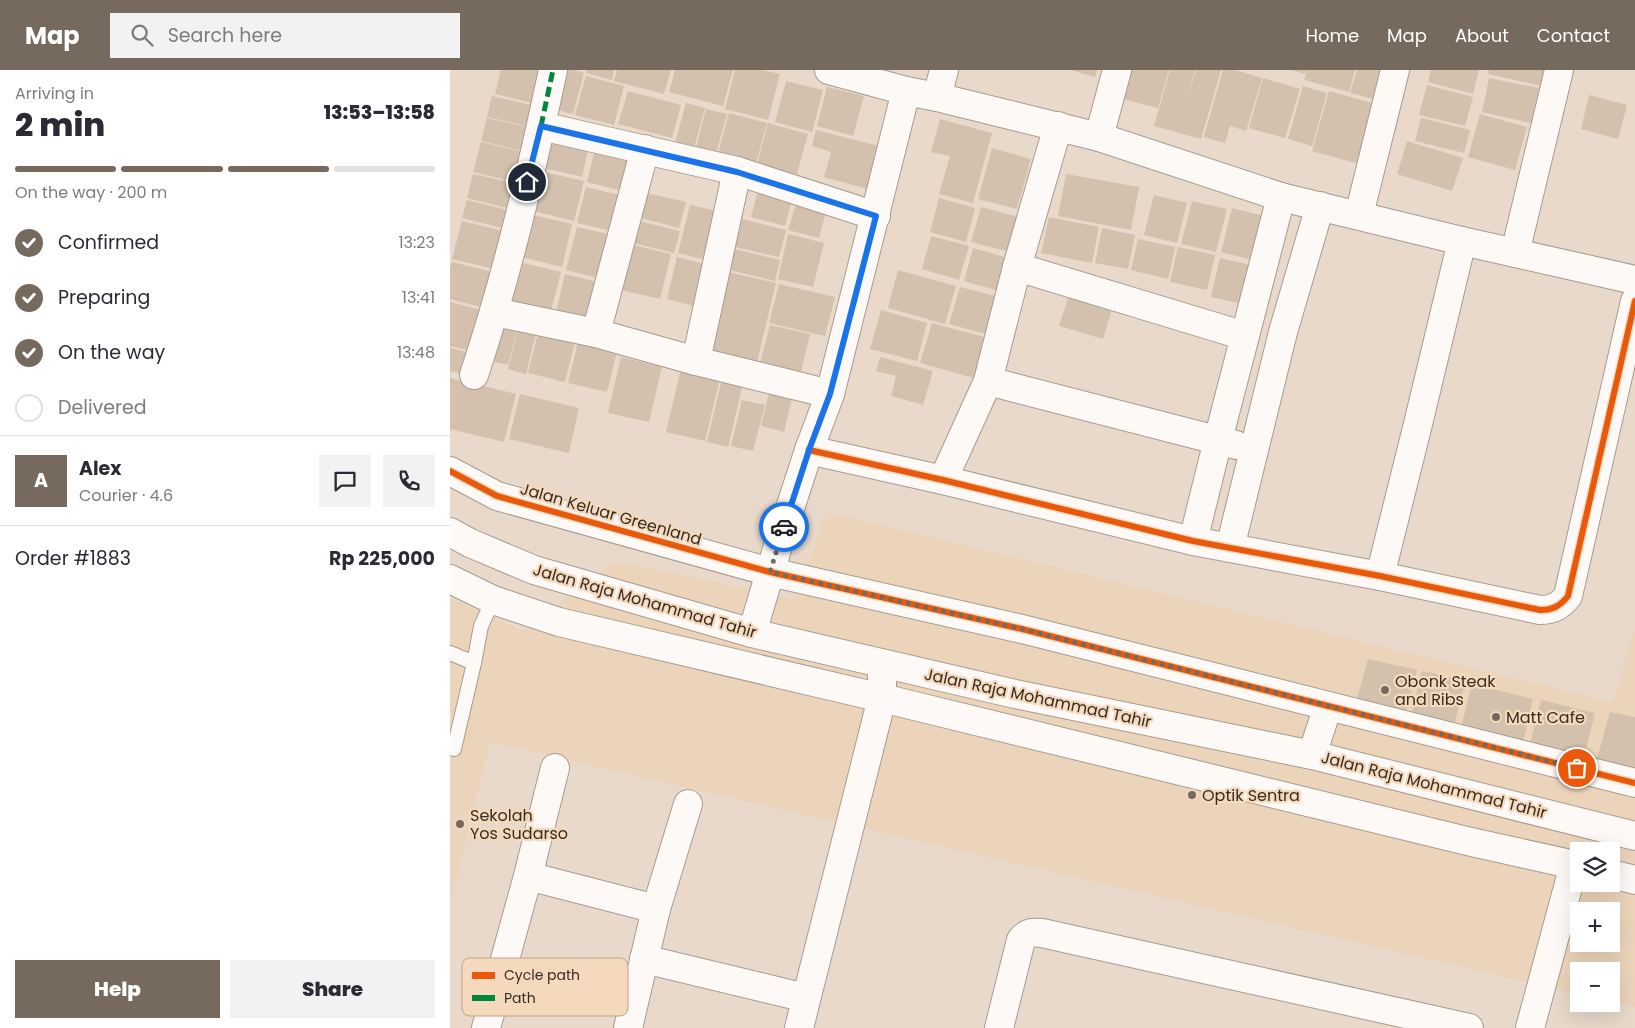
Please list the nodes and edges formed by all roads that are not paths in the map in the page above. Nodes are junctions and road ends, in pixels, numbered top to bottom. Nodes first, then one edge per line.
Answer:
1 (553, 70) edge
2 (829, 70) edge
3 (944, 70) edge
4 (1117, 70) edge
5 (1395, 70) edge
6 (1558, 70) edge
7 (906, 91) junction
8 (937, 97) junction
9 (541, 126) junction
10 (1058, 126) junction
11 (1099, 137) junction
12 (646, 149) junction
13 (737, 172) junction
14 (1281, 197) junction
15 (1320, 206) junction
16 (1358, 215) junction
17 (876, 216) junction
18 (1462, 241) junction
19 (1515, 253) junction
20 (1017, 267) junction
21 (1635, 280) edge
22 (1635, 301) edge
23 (495, 312) junction
24 (596, 333) junction
25 (1245, 336) junction
26 (696, 361) junction
27 (474, 375) dead end
28 (988, 381) junction
29 (830, 394) junction
30 (1218, 440) junction
31 (1254, 449) junction
32 (809, 450) junction
33 (450, 471) edge
34 (943, 480) junction
35 (450, 532) edge
36 (1193, 541) junction
37 (1230, 548) junction
38 (770, 572) junction
39 (1380, 576) junction
40 (450, 579) edge
41 (493, 600) junction
42 (752, 633) junction
43 (450, 653) edge
44 (474, 663) junction
45 (882, 664) junction
46 (882, 698) junction
47 (1328, 706) junction
48 (450, 748) edge
49 (1312, 755) junction
50 (555, 768) dead end
51 (1635, 783) edge
52 (688, 804) dead end
53 (1635, 836) edge
54 (1570, 865) edge
55 (528, 876) junction
56 (1620, 876) edge
57 (1635, 880) edge
58 (1570, 887) edge
59 (656, 909) junction
60 (505, 958) edge
61 (644, 959) junction
62 (806, 998) junction
63 (628, 1028) edge
64 (799, 1028) edge
65 (999, 1028) edge
66 (1469, 1028) edge
67 (1530, 1028) edge

1 - 9 street
2 - 7 street
3 - 8 street
4 - 11 street
5 - 16 street
6 - 19 street
7 - 8 street
7 - 17 street
8 - 10 street
9 - 12 street
9 - 23 street
10 - 11 street
10 - 20 street
11 - 14 street
12 - 13 street
12 - 24 street
13 - 17 street
13 - 26 street
14 - 15 street
14 - 25 street
15 - 16 street
15 - 31 street
16 - 18 street
17 - 29 street
18 - 19 street
18 - 39 street
19 - 21 street
20 - 25 street
20 - 28 street
22 - 39 street
23 - 24 street
23 - 27 street
24 - 26 street
25 - 30 street
26 - 29 street
28 - 30 street
28 - 34 street
29 - 32 street
30 - 31 street
30 - 36 street
31 - 37 street
32 - 34 street
32 - 38 street
33 - 38 street, Jalan Keluar Greenland
34 - 36 street
35 - 42 street, Jalan Raja Mohammad Tahir
36 - 37 street
37 - 39 street
38 - 42 street
38 - 47 street, Jalan Keluar Greenland
40 - 41 street, Jalan Raja Mohammad Tahir
41 - 44 lane
41 - 46 street, Jalan Raja Mohammad Tahir
42 - 45 street, Jalan Raja Mohammad Tahir
43 - 44 lane
44 - 48 lane
45 - 46 street
45 - 49 street, Jalan Raja Mohammad Tahir
46 - 54 street, Jalan Raja Mohammad Tahir
46 - 62 street
47 - 49 street
47 - 51 street, Jalan Keluar Greenland
49 - 53 street, Jalan Raja Mohammad Tahir
50 - 55 street
52 - 59 street
55 - 59 street
55 - 60 street
56 - 57 street
58 - 67 street
59 - 61 street
61 - 62 street
61 - 63 street
62 - 64 street
65 - 66 street

